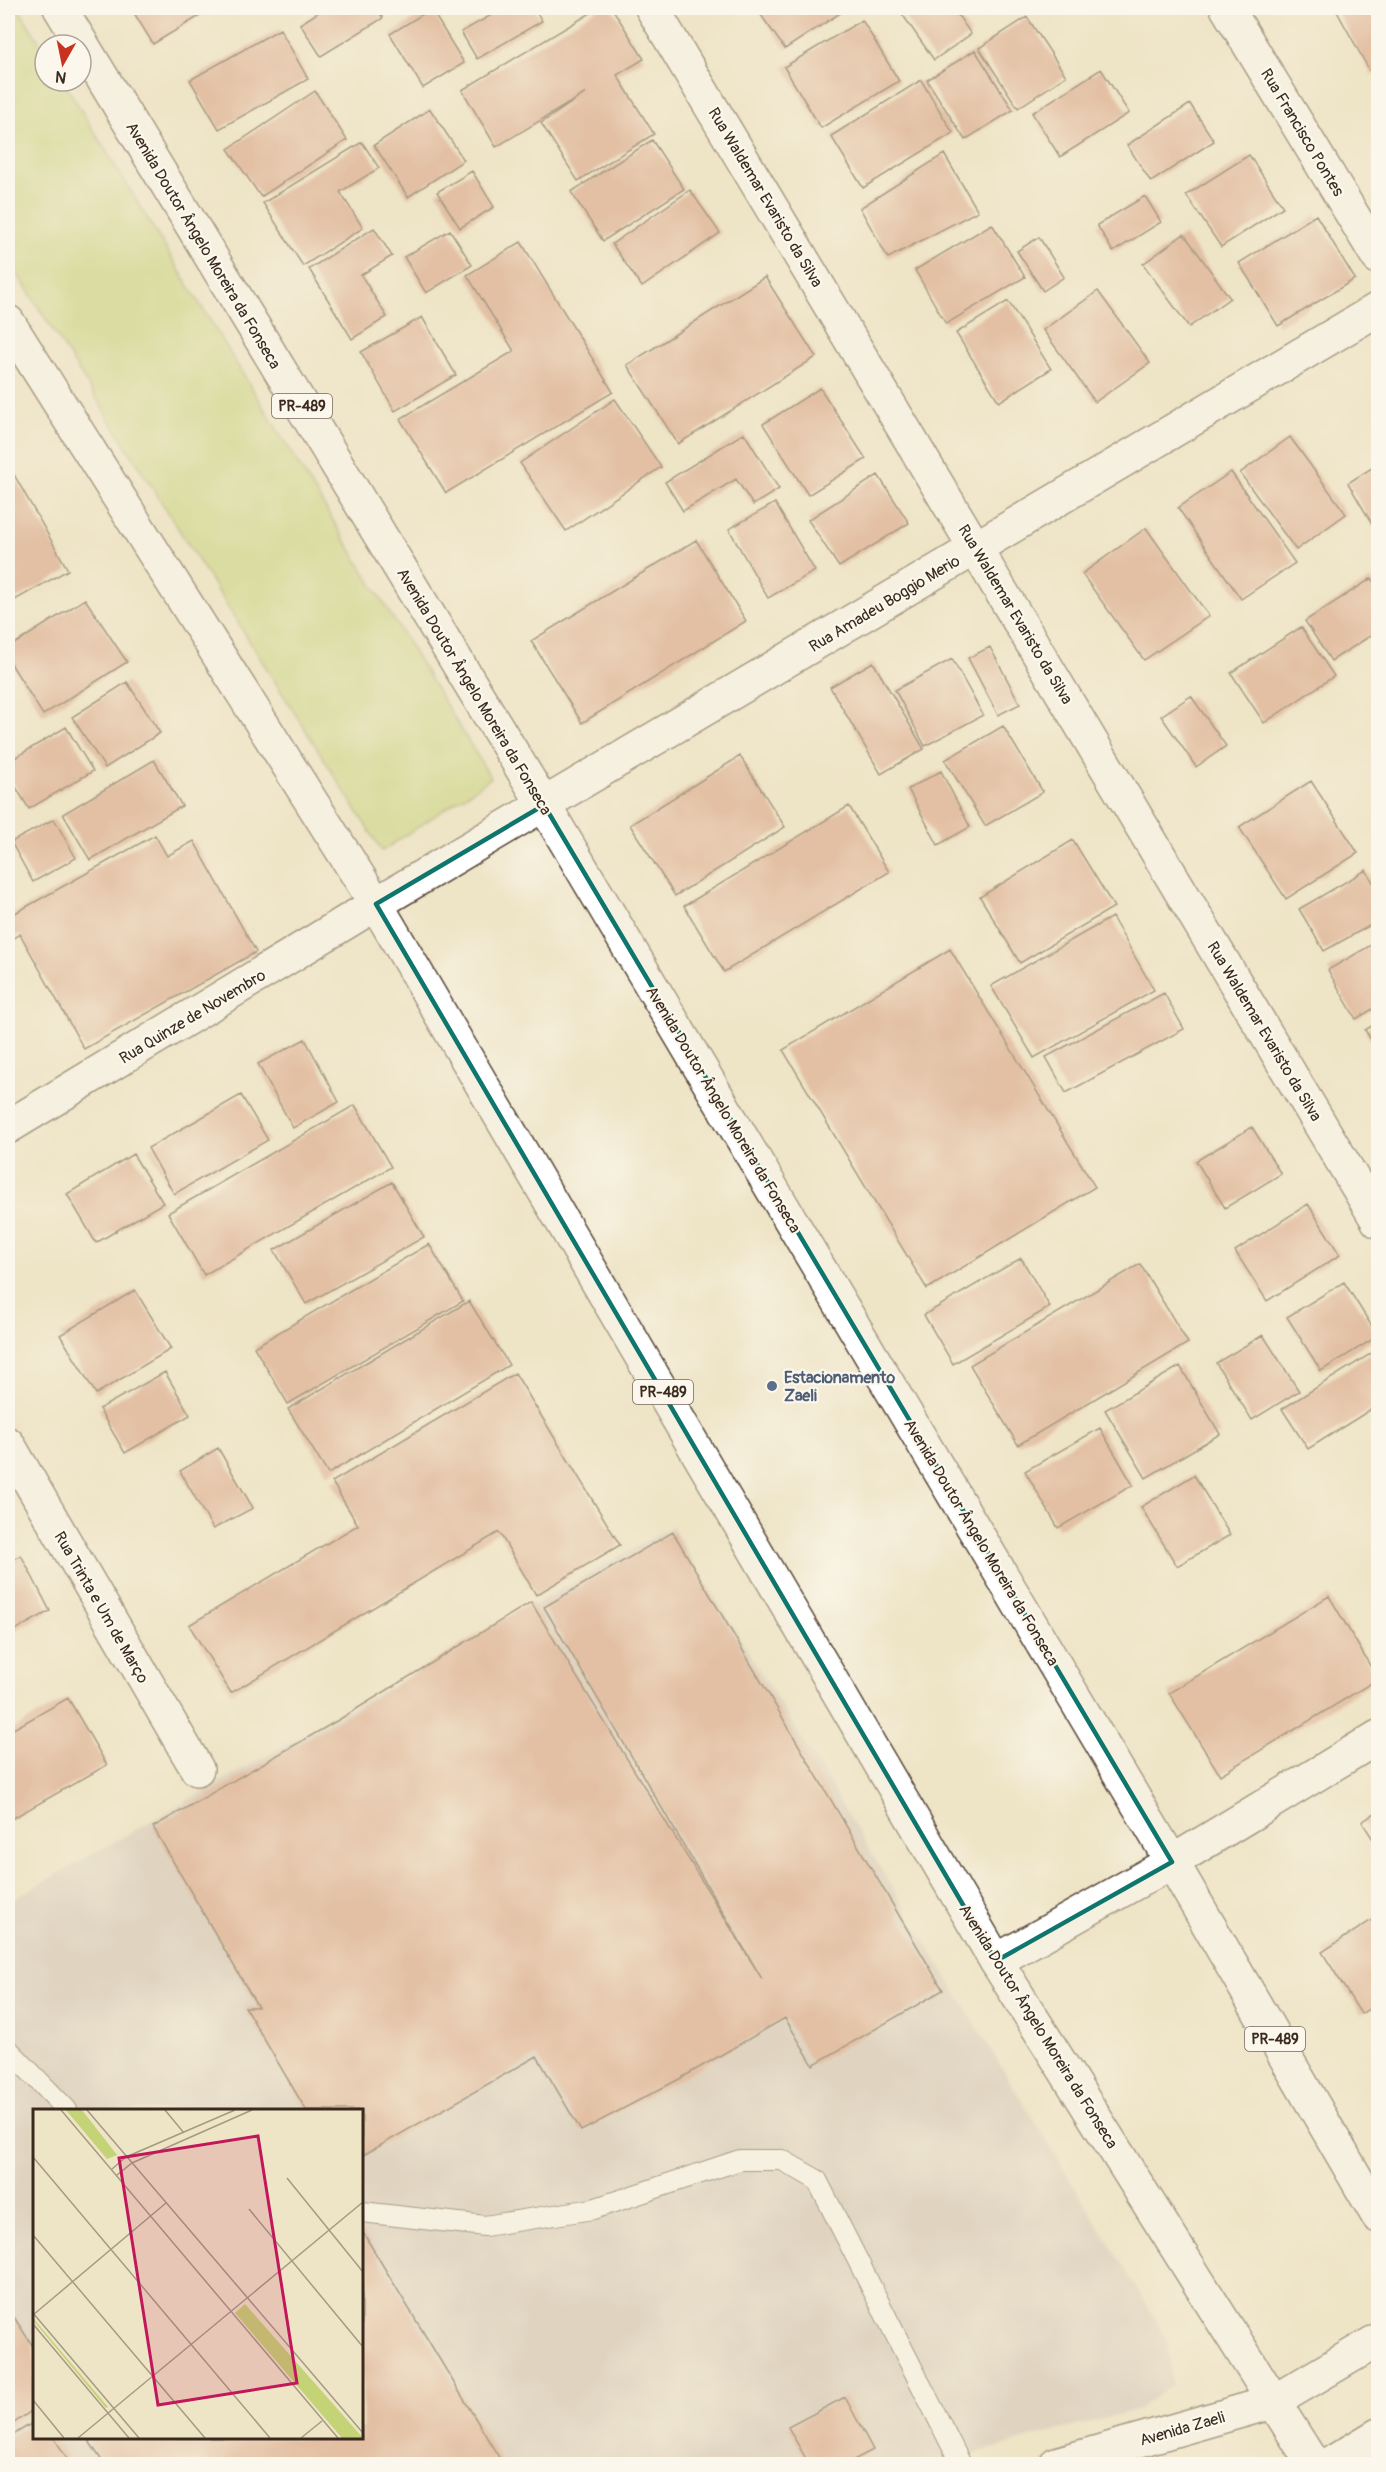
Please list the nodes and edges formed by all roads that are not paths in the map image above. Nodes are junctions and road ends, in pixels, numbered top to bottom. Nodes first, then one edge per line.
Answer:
1 (60, 8) edge
2 (652, 8) edge
3 (1227, 8) edge
4 (1378, 257) edge
5 (1378, 309) edge
6 (8, 322) edge
7 (976, 548) junction
8 (544, 805) junction
9 (376, 904) junction
10 (8, 1127) edge
11 (1378, 1221) edge
12 (8, 1444) edge
13 (1378, 1737) edge
14 (197, 1769) dead end
15 (1172, 1862) junction
16 (996, 1961) junction
17 (8, 2049) edge
18 (66, 2109) edge
19 (363, 2212) edge
20 (1378, 2216) edge
21 (1378, 2340) edge
22 (1273, 2402) junction
23 (1378, 2435) edge
24 (961, 2464) edge
25 (1056, 2464) edge
26 (1313, 2464) edge
27 (1330, 2464) edge

1 - 8 main road, Avenida Doutor Ângelo Moreira da Fonseca / PR-489
2 - 7 main road, Rua Waldemar Evaristo da Silva
3 - 4 main road, Rua Francisco Pontes
5 - 7 main road, Rua Amadeu Boggio Merio
6 - 9 main road, Avenida Doutor Ângelo Moreira da Fonseca / PR-489
7 - 8 main road, Rua Amadeu Boggio Merio
7 - 11 main road, Rua Waldemar Evaristo da Silva
8 - 9 main road, Rua Amadeu Boggio Merio
8 - 15 main road, Avenida Doutor Ângelo Moreira da Fonseca / PR-489
9 - 10 main road, Rua Quinze de Novembro
9 - 16 main road, Avenida Doutor Ângelo Moreira da Fonseca / PR-489
12 - 14 main road, Rua Trinta e Um de Março
13 - 15 main road
15 - 16 main road
15 - 20 main road, Avenida Doutor Ângelo Moreira da Fonseca / PR-489
16 - 22 main road, Avenida Doutor Ângelo Moreira da Fonseca / PR-489
17 - 18 lane
19 - 24 lane
21 - 22 main road, Avenida Zaeli
22 - 25 main road, Avenida Zaeli
22 - 26 main road, Avenida Doutor Ângelo Moreira da Fonseca / PR-489
23 - 27 main road

